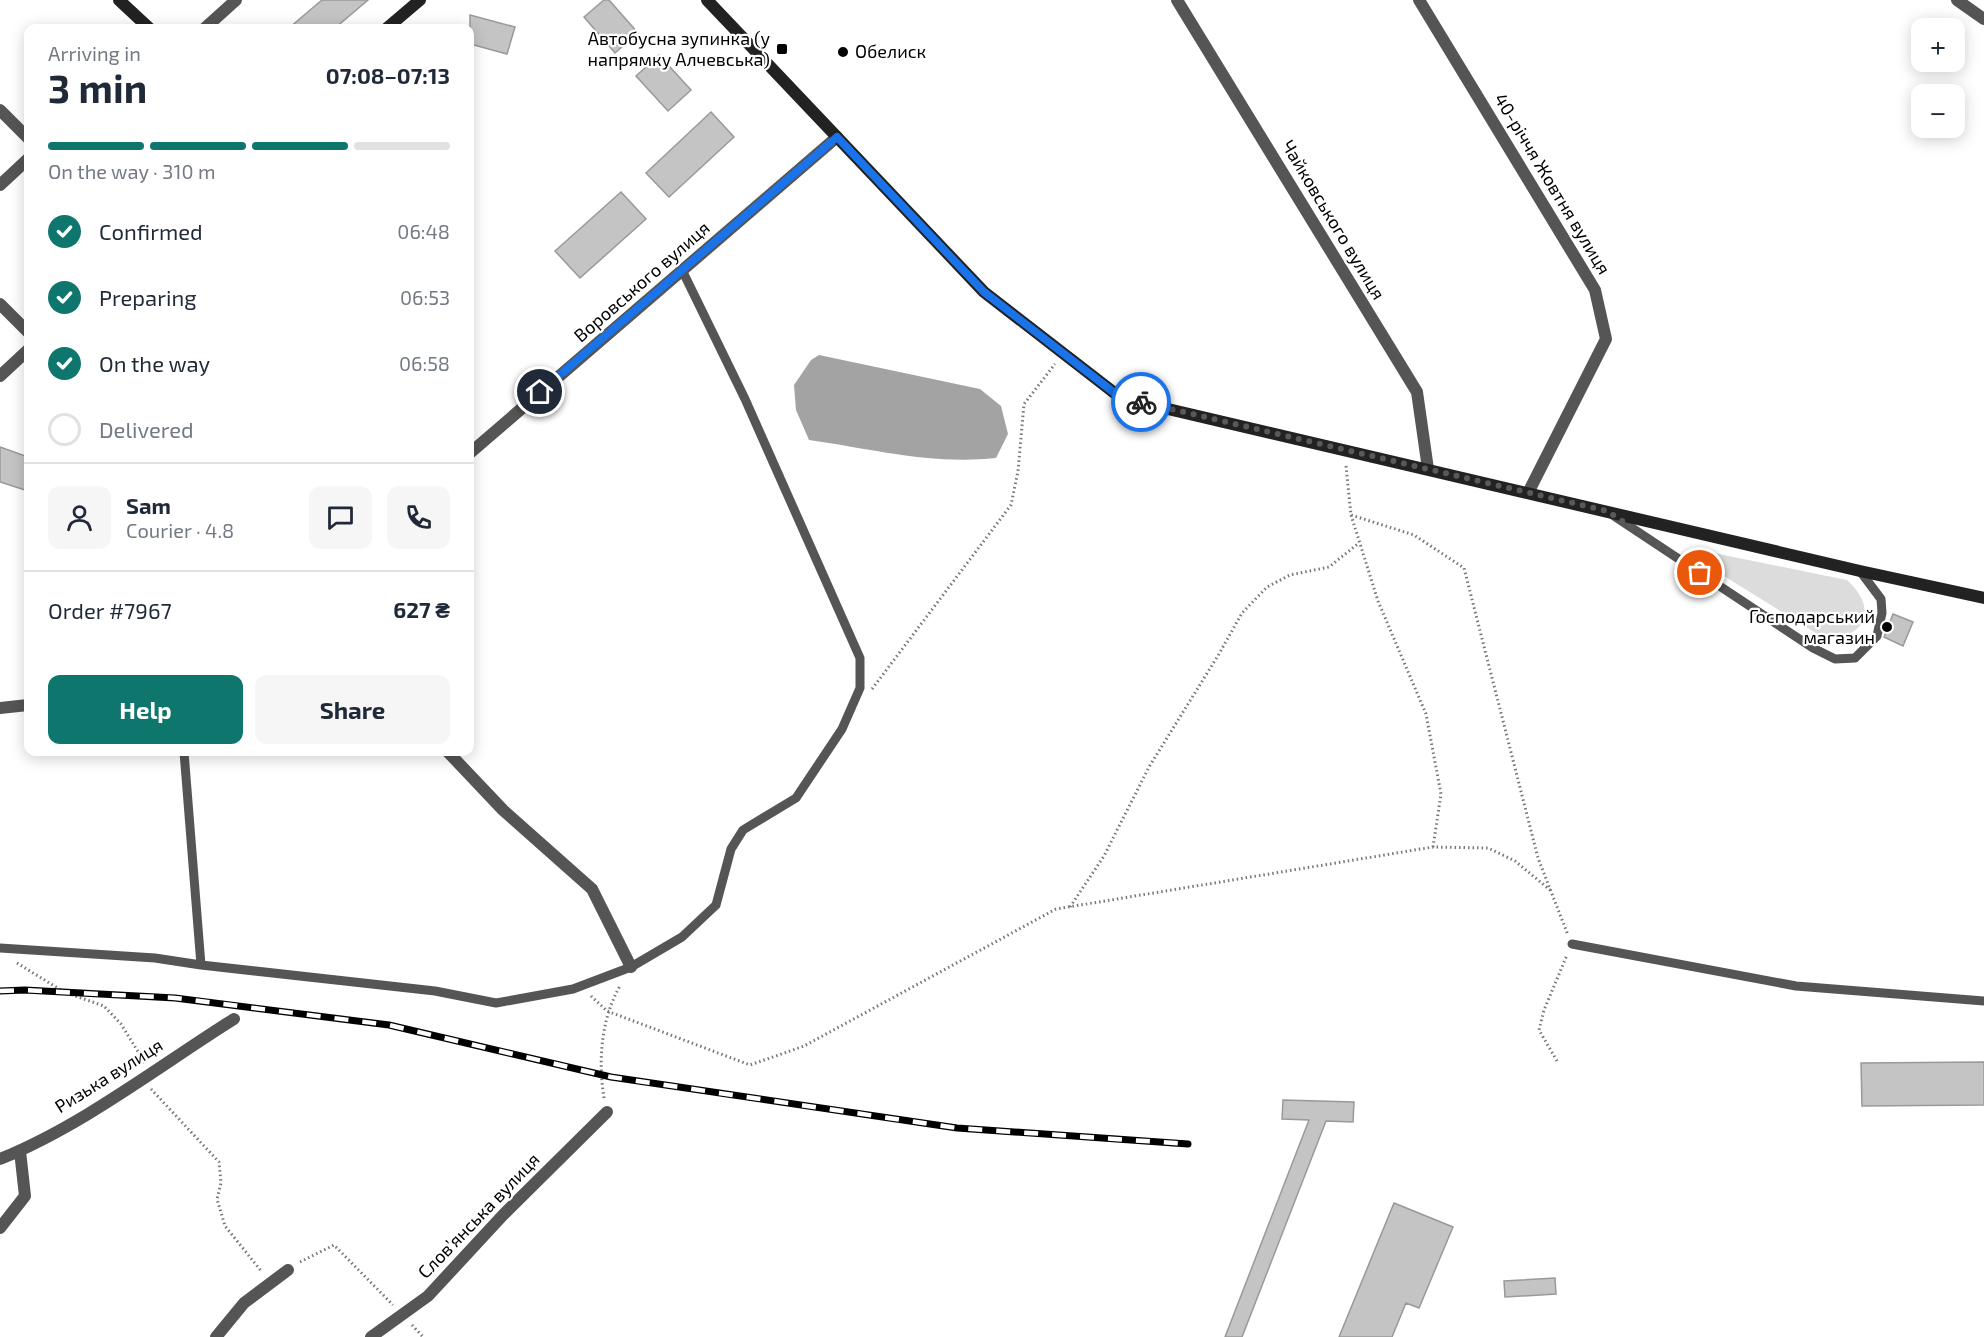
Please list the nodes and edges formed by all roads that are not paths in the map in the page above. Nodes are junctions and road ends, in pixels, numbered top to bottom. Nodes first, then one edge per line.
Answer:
1 (119, 0) edge
2 (237, 0) edge
3 (420, 0) edge
4 (707, 0) edge
5 (1177, 0) edge
6 (1419, 0) edge
7 (1957, 0) edge
8 (1984, 19) edge
9 (145, 24) edge
10 (210, 24) edge
11 (392, 24) edge
12 (0, 110) edge
13 (24, 134) edge
14 (837, 137) junction
15 (24, 163) edge
16 (0, 185) edge
17 (682, 270) junction
18 (0, 304) edge
19 (24, 328) edge
20 (24, 354) edge
21 (0, 376) edge
22 (474, 450) edge
23 (1428, 469) junction
24 (1528, 493) junction
25 (1607, 511) junction
26 (1860, 571) junction
27 (1984, 597) edge
28 (24, 705) edge
29 (0, 708) edge
30 (184, 756) edge
31 (452, 756) edge
32 (1572, 944) road end
33 (0, 948) edge
34 (201, 965) junction
35 (631, 967) junction
36 (1984, 1001) edge
37 (234, 1019) dead end
38 (607, 1112) road end
39 (20, 1151) junction
40 (0, 1159) edge
41 (0, 1228) edge
42 (288, 1270) road end
43 (216, 1337) edge
44 (371, 1337) edge

1 - 9 street
2 - 10 street
3 - 11 street
4 - 14 street
5 - 23 street, Чайковського вулиця
6 - 24 street, 40-річчя Жовтня вулиця
7 - 8 street
12 - 13 street
14 - 17 street, Воровського вулиця
14 - 23 street
15 - 16 street
17 - 22 street, Воровського вулиця
17 - 35 lane
18 - 19 street
20 - 21 street
23 - 24 street
24 - 25 street
25 - 26 street
25 - 26 lane
26 - 27 street
28 - 29 street
30 - 34 lane
31 - 35 street
32 - 36 lane
33 - 34 lane
34 - 35 lane
37 - 39 street, Ризька вулиця
38 - 44 street, Слов’янська вулиця
39 - 40 street, Ризька вулиця
39 - 41 street
42 - 43 street

